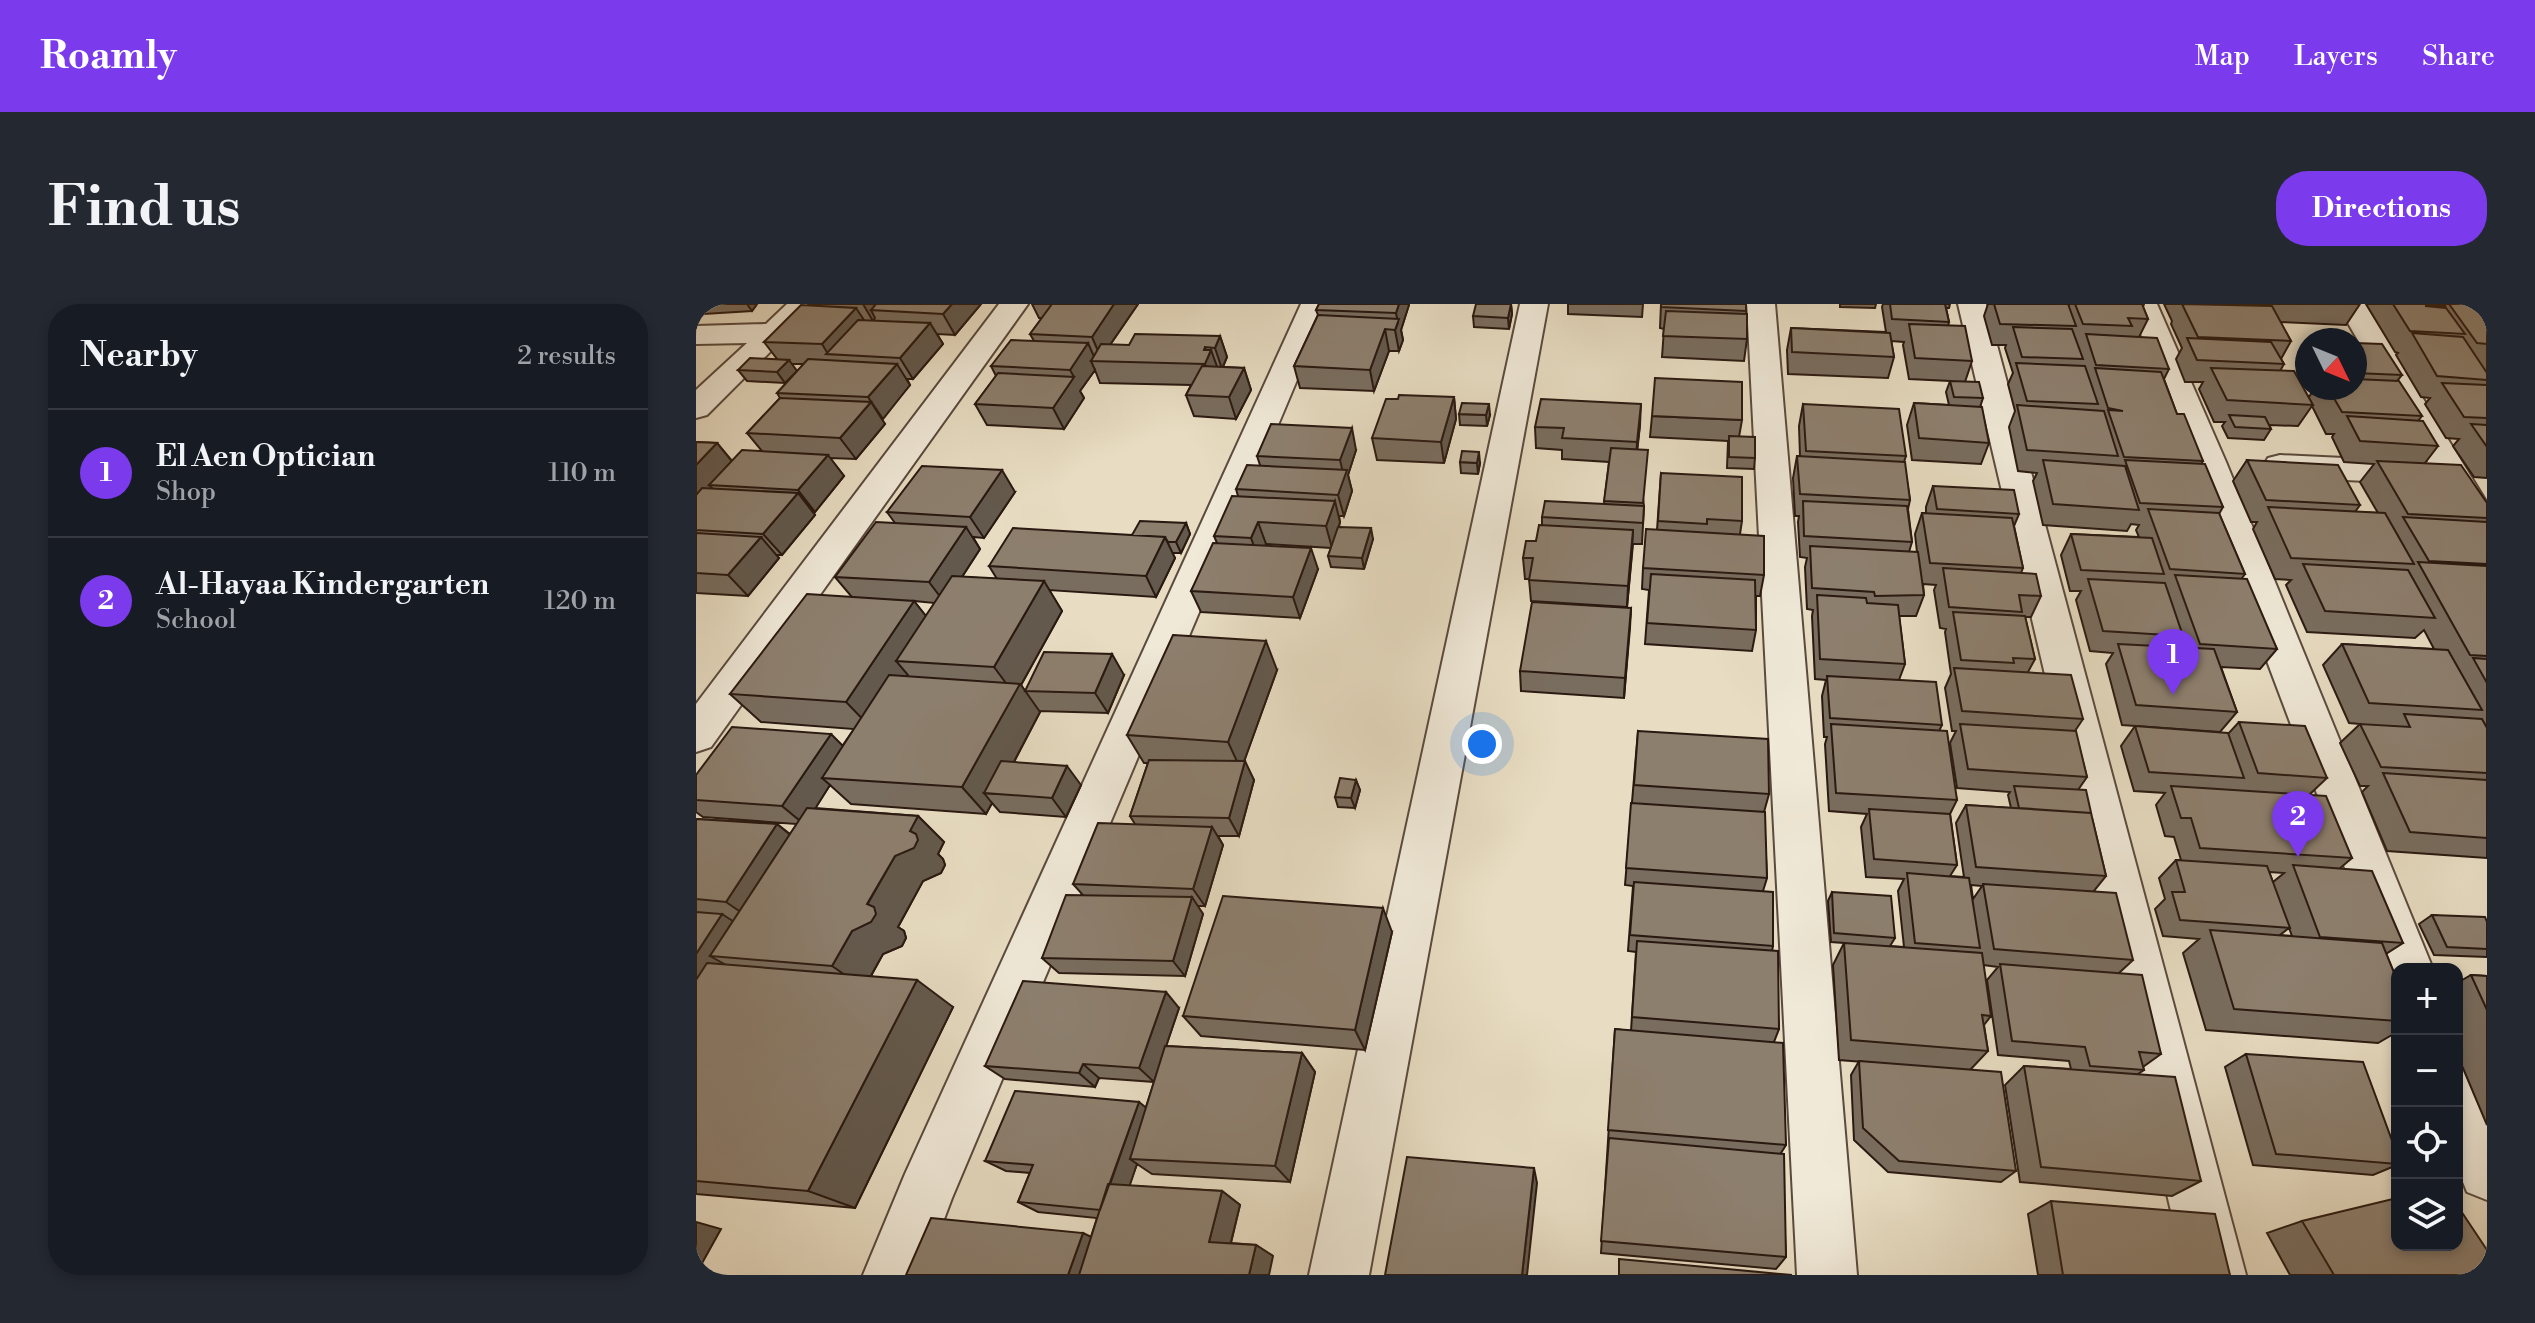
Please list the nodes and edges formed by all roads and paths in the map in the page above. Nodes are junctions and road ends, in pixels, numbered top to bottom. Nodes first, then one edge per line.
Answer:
1 (804, 304) edge
2 (1014, 304) edge
3 (1315, 304) edge
4 (1534, 304) edge
5 (1761, 304) edge
6 (1972, 304) edge
7 (2143, 304) edge
8 (2351, 304) edge
9 (775, 333) junction
10 (696, 335) edge
11 (696, 408) edge
12 (2234, 464) junction
13 (2449, 474) junction
14 (2487, 533) edge
15 (696, 735) edge
16 (2406, 963) edge
17 (2462, 1107) edge
18 (2487, 1172) edge
19 (893, 1275) edge
20 (1339, 1275) edge
21 (1827, 1275) edge
22 (2216, 1275) edge

1 - 9 street
2 - 15 street
3 - 19 street
4 - 20 street
5 - 21 street
6 - 22 street
7 - 12 street
8 - 13 street
9 - 10 street
9 - 11 street
12 - 13 street
12 - 16 street
13 - 14 street
17 - 18 street

